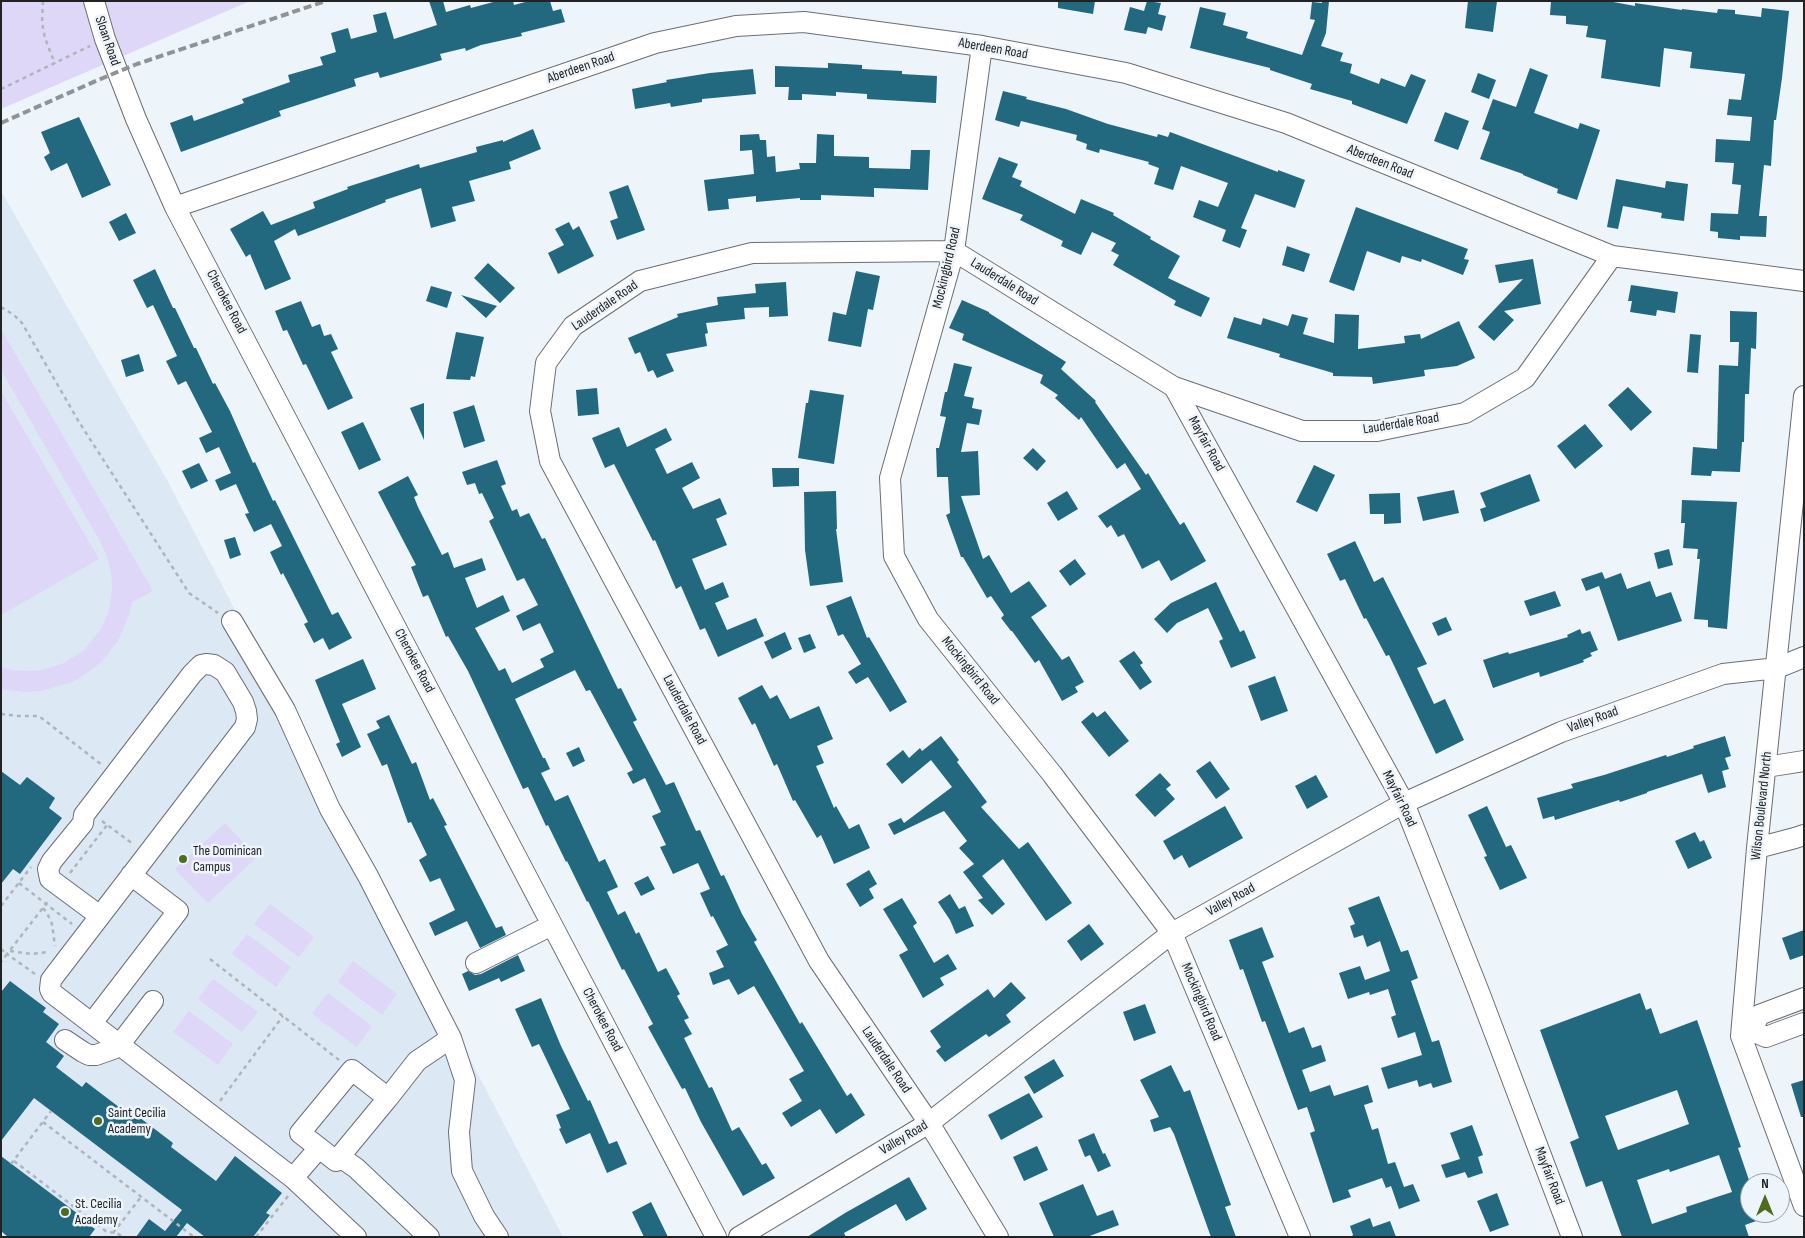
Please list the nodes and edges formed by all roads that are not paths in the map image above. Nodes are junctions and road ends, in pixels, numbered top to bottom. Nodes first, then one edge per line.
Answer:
1 (94, 1) edge
2 (982, 46) junction
3 (121, 81) joint
4 (175, 207) junction
5 (954, 251) junction
6 (1612, 256) junction
7 (1804, 281) edge
8 (1174, 387) junction
9 (1804, 396) edge
10 (1800, 468) edge
11 (232, 621) road end
12 (1804, 657) edge
13 (1776, 668) junction
14 (1804, 762) edge
15 (1766, 767) junction
16 (1404, 803) junction
17 (1804, 834) edge
18 (1757, 848) junction
19 (130, 875) junction
20 (100, 916) junction
21 (552, 925) junction
22 (1172, 933) junction
23 (476, 963) dead end
24 (1804, 998) edge
25 (153, 1001) dead end
26 (92, 1023) junction
27 (1804, 1023) edge
28 (1747, 1033) junction
29 (451, 1038) junction
30 (65, 1040) dead end
31 (120, 1044) junction
32 (388, 1098) junction
33 (929, 1123) junction
34 (319, 1148) junction
35 (340, 1157) junction
36 (296, 1181) junction
37 (1804, 1206) edge
38 (356, 1237) edge
39 (429, 1237) edge
40 (498, 1237) edge
41 (716, 1237) edge
42 (739, 1237) edge
43 (998, 1237) edge
44 (1300, 1237) edge
45 (1572, 1237) edge

1 - 3 street, Sloan Road
2 - 4 street, Aberdeen Road
2 - 5 street, Mockingbird Road
2 - 6 street, Aberdeen Road
3 - 4 street, Cherokee Road
4 - 21 street, Cherokee Road
5 - 8 street, Lauderdale Road
5 - 22 street, Mockingbird Road
5 - 33 street, Lauderdale Road
6 - 7 street, Aberdeen Road
6 - 8 street, Lauderdale Road
8 - 16 street, Mayfair Road
9 - 10 street, Wilson Boulevard North
10 - 13 street, Wilson Boulevard North
11 - 29 street
12 - 13 street, Valley Road
13 - 15 street, Wilson Boulevard North
13 - 16 street, Valley Road
14 - 15 street
15 - 18 street, Wilson Boulevard North
16 - 22 street, Valley Road
16 - 45 street, Mayfair Road
17 - 18 street
18 - 28 street, Wilson Boulevard North
19 - 20 street
19 - 20 street
19 - 26 street
20 - 26 street
21 - 23 street
21 - 41 street, Cherokee Road
22 - 33 street, Valley Road
22 - 44 street, Mockingbird Road
24 - 28 street
25 - 31 street
26 - 31 street
27 - 28 street
28 - 37 street, Wilson Boulevard North
29 - 32 street
29 - 40 street
30 - 31 street
31 - 36 street
32 - 34 street
32 - 35 street
33 - 42 street, Valley Road
33 - 43 street, Lauderdale Road
34 - 35 street
34 - 36 street
35 - 39 street
36 - 38 street

